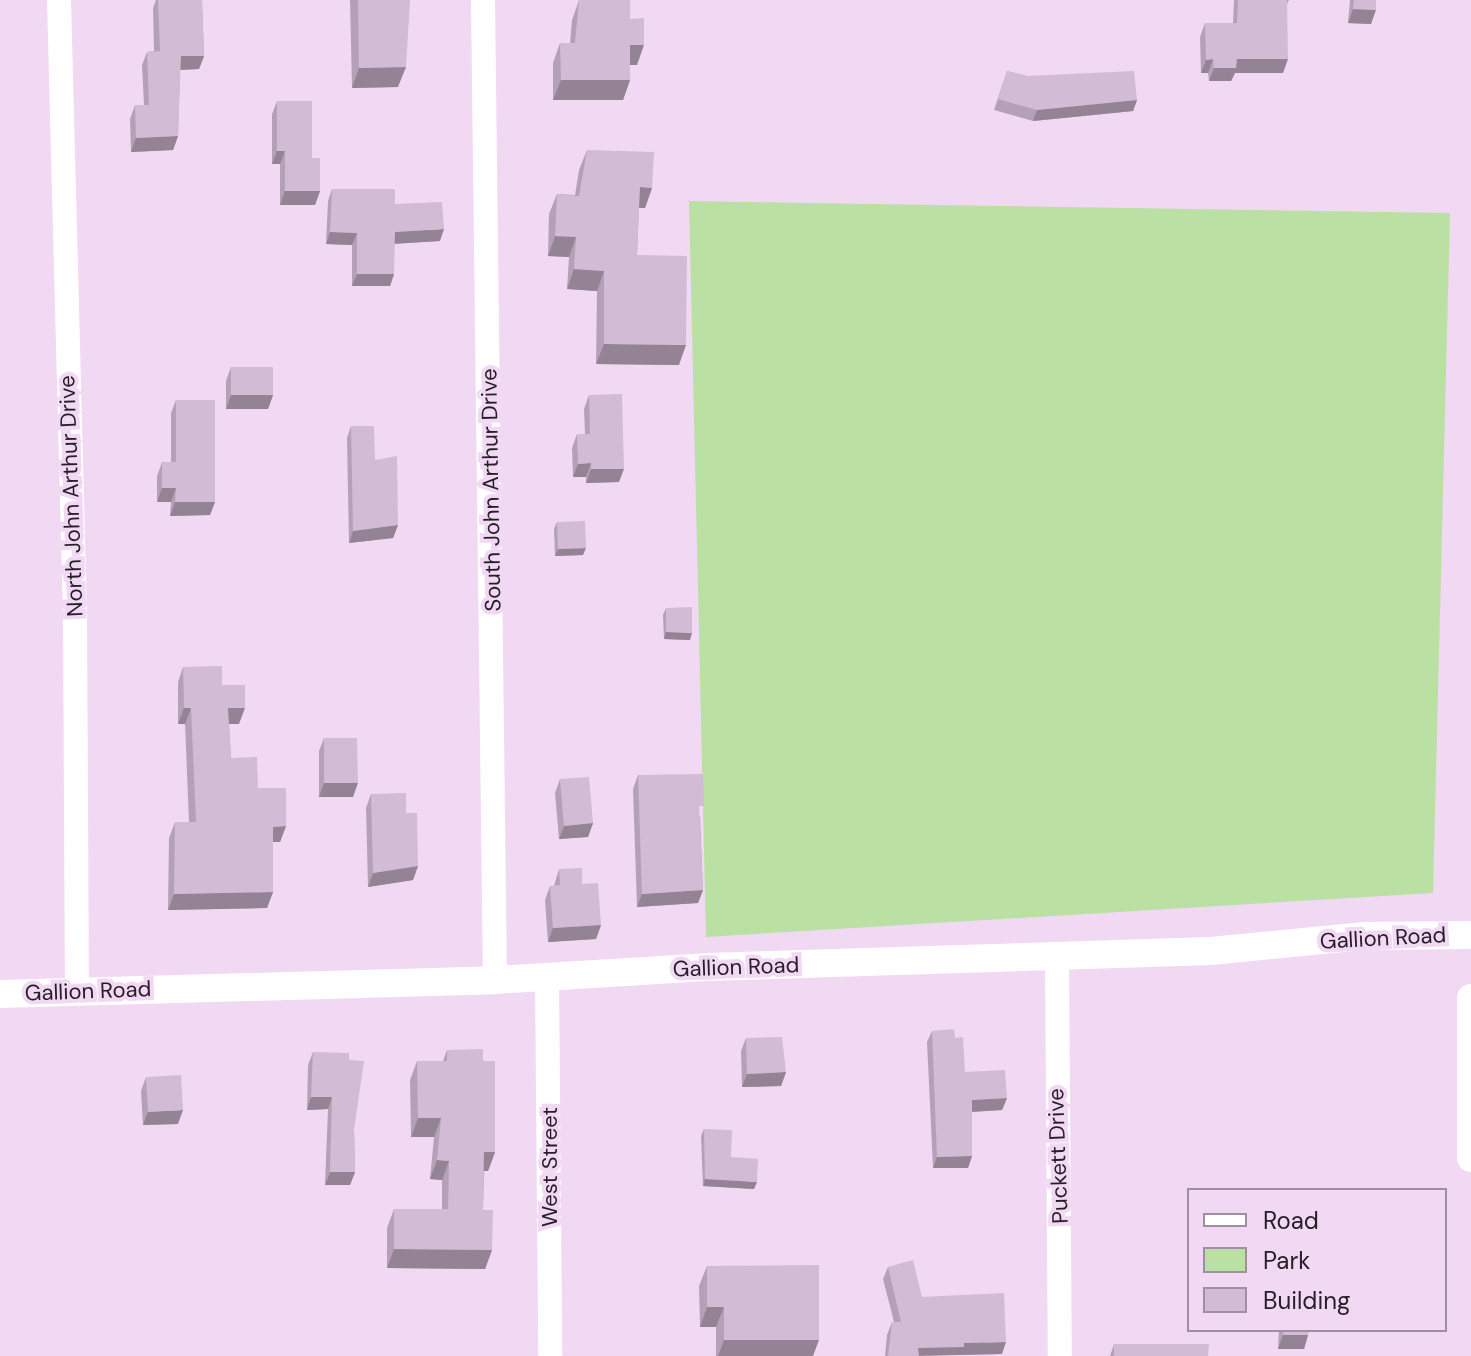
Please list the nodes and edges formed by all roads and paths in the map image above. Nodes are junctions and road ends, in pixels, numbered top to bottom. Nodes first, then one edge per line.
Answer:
1 (59, 0) edge
2 (483, 0) edge
3 (1471, 935) edge
4 (1057, 955) junction
5 (547, 977) junction
6 (495, 980) junction
7 (77, 991) junction
8 (0, 994) edge
9 (1471, 998) edge
10 (1471, 1158) edge
11 (550, 1356) edge
12 (1060, 1356) edge

1 - 7 street, North John Arthur Drive
2 - 6 street, South John Arthur Drive
3 - 4 street, Gallion Road
4 - 5 street, Gallion Road
4 - 12 street, Puckett Drive
5 - 6 street, Gallion Road
5 - 11 street, West Street
6 - 7 street, Gallion Road
7 - 8 street, Gallion Road
9 - 10 street

